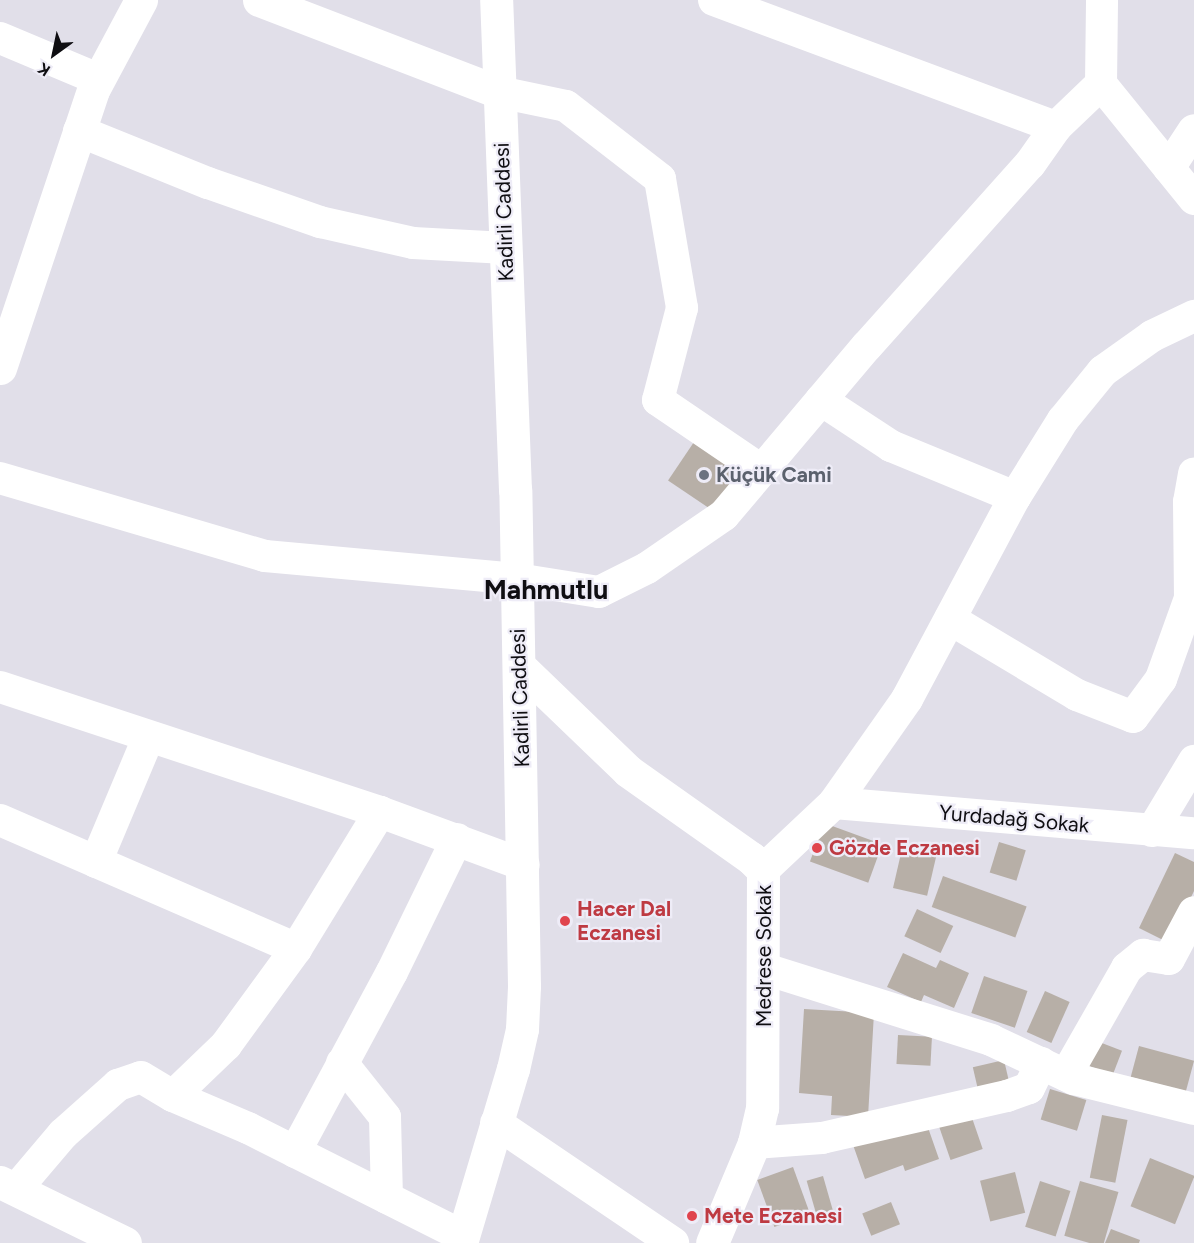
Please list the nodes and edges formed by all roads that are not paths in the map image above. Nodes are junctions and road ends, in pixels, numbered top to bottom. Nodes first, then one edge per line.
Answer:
1 (141, 0) edge
2 (259, 0) edge
3 (496, 0) edge
4 (714, 0) edge
5 (1102, 0) edge
6 (0, 38) edge
7 (98, 79) junction
8 (1101, 84) junction
9 (499, 92) junction
10 (1056, 127) junction
11 (1194, 130) edge
12 (79, 131) junction
13 (1169, 168) junction
14 (1194, 199) edge
15 (506, 249) junction
16 (1194, 316) edge
17 (3, 351) edge
18 (821, 400) junction
19 (762, 470) junction
20 (1194, 473) edge
21 (0, 478) edge
22 (1015, 497) junction
23 (517, 579) junction
24 (1192, 599) edge
25 (950, 619) junction
26 (519, 666) junction
27 (0, 687) edge
28 (148, 738) junction
29 (1194, 761) edge
30 (834, 803) junction
31 (380, 813) junction
32 (0, 820) edge
33 (1152, 831) junction
34 (1194, 833) edge
35 (457, 839) junction
36 (96, 862) junction
37 (524, 865) junction
38 (763, 870) junction
39 (1194, 912) edge
40 (296, 949) junction
41 (765, 969) junction
42 (342, 1063) junction
43 (1054, 1069) junction
44 (173, 1096) junction
45 (1194, 1109) edge
46 (496, 1123) junction
47 (754, 1143) junction
48 (295, 1152) junction
49 (9, 1185) edge
50 (387, 1198) junction
51 (462, 1240) edge
52 (125, 1243) edge
53 (673, 1243) edge
54 (712, 1243) edge

1 - 7 main road
2 - 9 main road
3 - 9 main road, Kadirli Caddesi
4 - 10 street
5 - 8 street
6 - 7 street
7 - 12 main road
8 - 10 street
8 - 13 street
9 - 15 main road, Kadirli Caddesi
9 - 19 street
10 - 18 street
11 - 13 street
12 - 15 street
12 - 17 main road
13 - 14 street
15 - 23 main road, Kadirli Caddesi
16 - 22 street
18 - 19 street
18 - 22 street
19 - 23 street
20 - 24 street
21 - 23 street
22 - 25 street
23 - 26 main road, Kadirli Caddesi
24 - 25 street
25 - 30 street
26 - 37 main road, Kadirli Caddesi
26 - 38 main road, Medrese Sokak
27 - 28 street
28 - 31 street
28 - 36 street
29 - 33 street
30 - 33 street, Yurdadağ Sokak
30 - 38 street
31 - 35 street
31 - 40 street
32 - 36 street
33 - 34 street, Yurdadağ Sokak
35 - 37 street
35 - 42 street
36 - 40 street
37 - 46 main road, Kadirli Caddesi
38 - 41 main road, Medrese Sokak
39 - 43 street
40 - 44 street
41 - 43 street
41 - 47 main road, Medrese Sokak
42 - 48 street
42 - 50 street
43 - 45 street
43 - 47 street
44 - 48 street
44 - 49 street
46 - 51 main road, Kadirli Caddesi
46 - 53 street
47 - 54 main road, Medrese Sokak
48 - 50 street
49 - 52 main road
50 - 51 street

